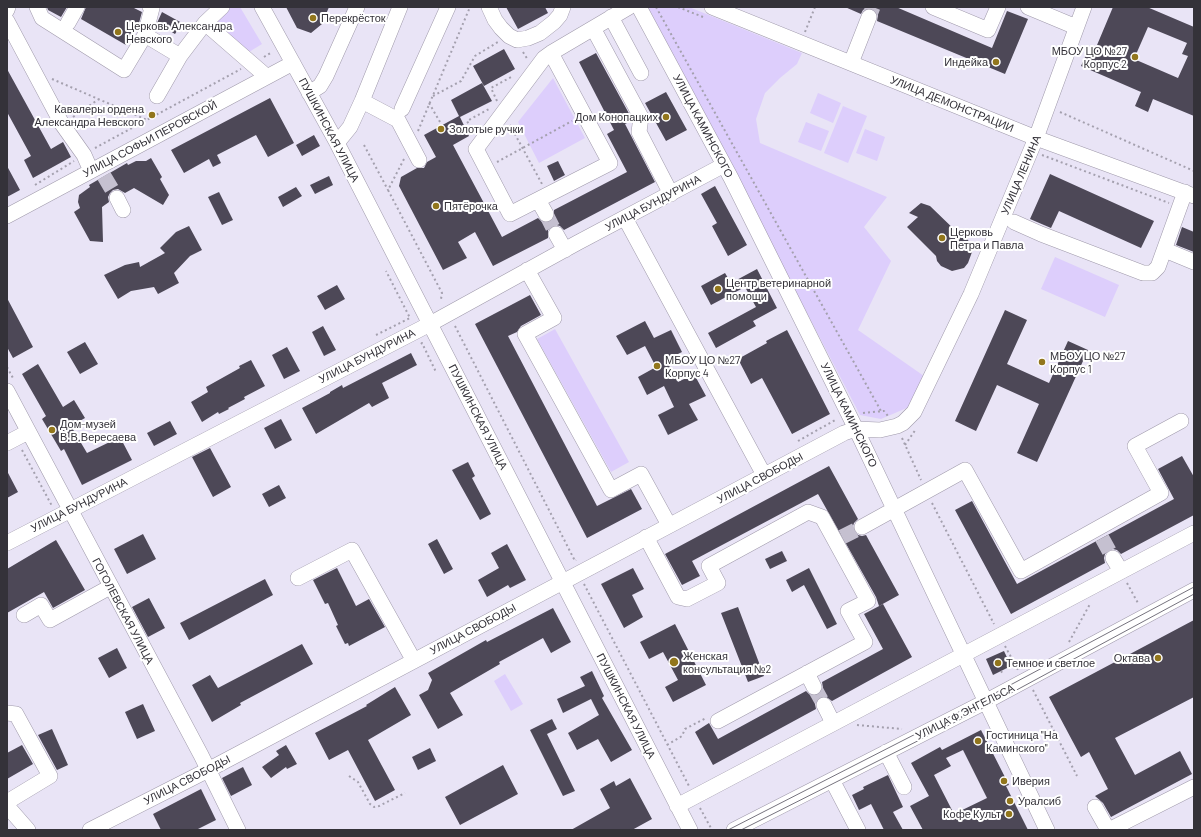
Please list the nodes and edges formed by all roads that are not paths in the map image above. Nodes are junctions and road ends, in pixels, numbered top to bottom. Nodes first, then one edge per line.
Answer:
1 (8, 7) edge
2 (38, 7) edge
3 (77, 7) edge
4 (150, 7) edge
5 (222, 7) edge
6 (262, 7) edge
7 (357, 7) edge
8 (400, 7) edge
9 (448, 7) edge
10 (489, 7) edge
11 (563, 7) edge
12 (629, 7) edge
13 (639, 7) edge
14 (712, 7) edge
15 (933, 7) edge
16 (998, 7) edge
17 (1028, 7) edge
18 (1084, 7) edge
19 (7, 10) edge
20 (610, 17) junction
21 (869, 17) tunnel mouth
22 (7, 21) edge
23 (68, 23) dead end
24 (205, 23) junction
25 (1076, 27) junction
26 (593, 28) junction
27 (145, 35) junction
28 (551, 53) junction
29 (180, 56) junction
30 (293, 63) junction
31 (851, 63) junction
32 (641, 73) dead end
33 (266, 76) junction
34 (309, 93) junction
35 (157, 96) dead end
36 (362, 101) junction
37 (402, 109) dead end
38 (1036, 138) junction
39 (337, 143) junction
40 (419, 160) dead end
41 (724, 165) junction
42 (98, 171) junction
43 (671, 194) junction
44 (1190, 194) edge
45 (542, 197) junction
46 (546, 214) tunnel mouth
47 (7, 216) edge
48 (625, 218) junction
49 (1014, 222) dead end
50 (556, 234) tunnel mouth
51 (565, 250) junction
52 (1165, 250) junction
53 (1194, 262) edge
54 (528, 270) junction
55 (430, 324) junction
56 (7, 392) edge
57 (1181, 421) dead end
58 (856, 429) junction
59 (17, 438) edge
60 (764, 475) junction
61 (895, 509) junction
62 (63, 513) junction
63 (669, 525) junction
64 (862, 527) tunnel mouth
65 (1194, 534) edge
66 (646, 538) junction
67 (7, 543) edge
68 (1113, 558) tunnel mouth
69 (1121, 571) junction
70 (298, 578) dead end
71 (562, 582) junction
72 (110, 587) junction
73 (1194, 590) edge
74 (24, 615) dead end
75 (963, 654) junction
76 (414, 661) junction
77 (807, 673) junction
78 (814, 687) tunnel mouth
79 (985, 702) junction
80 (824, 705) tunnel mouth
81 (7, 713) edge
82 (718, 721) road end
83 (833, 723) junction
84 (886, 752) junction
85 (208, 770) junction
86 (832, 780) junction
87 (904, 787) dead end
88 (1194, 787) edge
89 (7, 802) edge
90 (7, 806) edge
91 (677, 806) junction
92 (1095, 807) dead end
93 (28, 830) edge
94 (90, 830) edge
95 (238, 830) edge
96 (690, 830) edge
97 (734, 830) edge
98 (858, 830) edge
99 (1047, 830) edge
100 (1111, 830) edge

1 - 19 street
2 - 27 street
3 - 23 street
4 - 27 street
5 - 24 street
6 - 30 street, ПУШКИНСКАЯ УЛИЦА
7 - 34 street
8 - 36 street
9 - 37 street
10 - 11 street
12 - 20 street
13 - 41 street, УЛИЦА КАМИНСКОГО
14 - 31 street, УЛИЦА ДЕМОНСТРАЦИИ
15 - 16 street
17 - 25 street
18 - 25 street, УЛИЦА ЛЕНИНА
20 - 26 street
20 - 32 street
21 - 31 street
22 - 42 street
24 - 29 street
24 - 33 street
25 - 38 street, УЛИЦА ЛЕНИНА
26 - 28 street
26 - 43 street
27 - 29 street
28 - 45 street
28 - 45 street
29 - 35 street
30 - 33 street, УЛИЦА СОФЬИ ПЕРОВСКОЙ
30 - 34 street, ПУШКИНСКАЯ УЛИЦА
31 - 38 street, УЛИЦА ДЕМОНСТРАЦИИ
33 - 42 street, УЛИЦА СОФЬИ ПЕРОВСКОЙ
34 - 39 street, ПУШКИНСКАЯ УЛИЦА
36 - 39 street
36 - 40 street
38 - 44 street, УЛИЦА ДЕМОНСТРАЦИИ
38 - 58 street, УЛИЦА ЛЕНИНА
39 - 55 street, ПУШКИНСКАЯ УЛИЦА
41 - 43 street, УЛИЦА БУНДУРИНА
41 - 58 street, УЛИЦА КАМИНСКОГО
42 - 47 street, УЛИЦА СОФЬИ ПЕРОВСКОЙ
43 - 48 street, УЛИЦА БУНДУРИНА
44 - 52 street
45 - 46 street
48 - 51 street, УЛИЦА БУНДУРИНА
48 - 60 street
49 - 52 street
50 - 51 street
51 - 54 street, УЛИЦА БУНДУРИНА
52 - 53 street
54 - 55 street, УЛИЦА БУНДУРИНА
54 - 63 street
55 - 62 street, УЛИЦА БУНДУРИНА
55 - 71 street, ПУШКИНСКАЯ УЛИЦА
56 - 59 street, ГОГОЛЕВСКАЯ УЛИЦА
57 - 61 street
58 - 60 street, УЛИЦА СВОБОДЫ
58 - 61 street, УЛИЦА КАМИНСКОГО
59 - 62 street, ГОГОЛЕВСКАЯ УЛИЦА
60 - 63 street, УЛИЦА СВОБОДЫ
61 - 64 street
61 - 75 street, УЛИЦА КАМИНСКОГО
62 - 67 street, УЛИЦА БУНДУРИНА
62 - 72 street, ГОГОЛЕВСКАЯ УЛИЦА
63 - 66 street, УЛИЦА СВОБОДЫ
65 - 69 street
66 - 71 street, УЛИЦА СВОБОДЫ
66 - 77 street
68 - 69 street
69 - 75 street
70 - 76 street
71 - 76 street, УЛИЦА СВОБОДЫ
71 - 91 street, ПУШКИНСКАЯ УЛИЦА
72 - 74 street
72 - 85 street, ГОГОЛЕВСКАЯ УЛИЦА
73 - 79 street, УЛИЦА Ф.ЭНГЕЛЬСА
75 - 79 street, УЛИЦА КАМИНСКОГО
75 - 83 street
76 - 85 street, УЛИЦА СВОБОДЫ
77 - 78 street
77 - 82 street
79 - 84 street, УЛИЦА Ф.ЭНГЕЛЬСА
79 - 99 street, УЛИЦА КАМИНСКОГО
80 - 83 street
81 - 89 street
83 - 91 street
84 - 86 street, УЛИЦА Ф.ЭНГЕЛЬСА
84 - 87 street
85 - 94 street, УЛИЦА СВОБОДЫ
85 - 95 street, ГОГОЛЕВСКАЯ УЛИЦА
86 - 97 street, УЛИЦА Ф.ЭНГЕЛЬСА
86 - 98 street
88 - 100 street
90 - 93 street
91 - 96 street, ПУШКИНСКАЯ УЛИЦА
92 - 100 street

